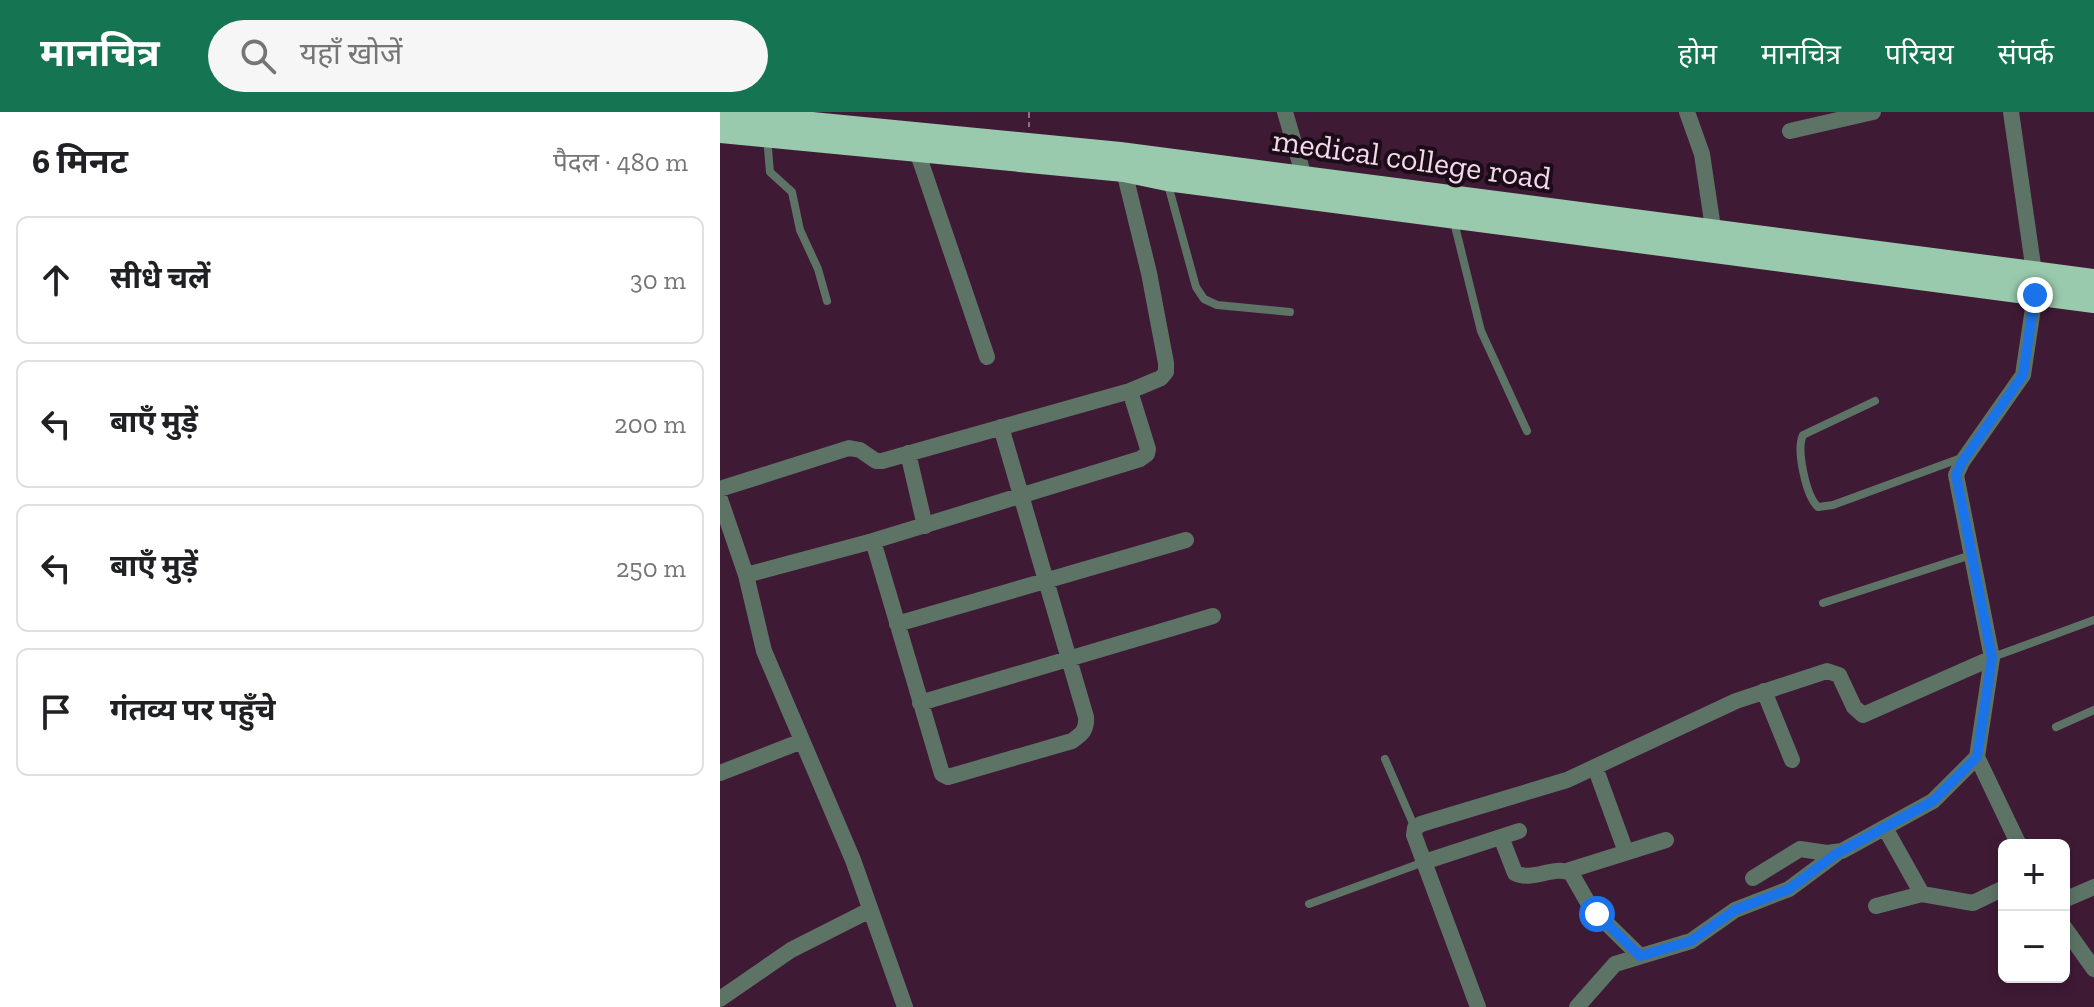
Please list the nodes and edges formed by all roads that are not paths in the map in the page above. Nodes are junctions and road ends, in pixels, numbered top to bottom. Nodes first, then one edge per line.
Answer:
1 (1285, 112) edge
2 (1687, 112) edge
3 (1873, 112) edge
4 (2011, 112) edge
5 (733, 114) edge
6 (1790, 131) dead end
7 (720, 132) edge
8 (767, 137) junction
9 (917, 151) junction
10 (1086, 159) junction
11 (1124, 171) junction
12 (1304, 177) junction
13 (1167, 180) junction
14 (1453, 218) junction
15 (1713, 228) junction
16 (2034, 272) junction
17 (2091, 279) edge
18 (2035, 295) junction
19 (827, 301) dead end
20 (2091, 302) edge
21 (1290, 312) dead end
22 (987, 357) dead end
23 (1130, 391) junction
24 (1875, 401) dead end
25 (1001, 427) junction
26 (1527, 431) dead end
27 (908, 453) junction
28 (1966, 456) junction
29 (720, 489) edge
30 (1020, 496) junction
31 (720, 499) edge
32 (925, 526) junction
33 (726, 537) edge
34 (1186, 540) dead end
35 (873, 541) junction
36 (1971, 555) junction
37 (746, 575) junction
38 (1045, 580) junction
39 (1823, 603) dead end
40 (1213, 616) dead end
41 (2094, 620) edge
42 (897, 624) junction
43 (1069, 658) junction
44 (1992, 658) junction
45 (1764, 691) junction
46 (920, 703) junction
47 (2094, 710) edge
48 (2056, 727) dead end
49 (802, 741) junction
50 (1977, 757) junction
51 (1385, 759) dead end
52 (1792, 760) dead end
53 (1595, 767) junction
54 (720, 773) edge
55 (1415, 828) junction
56 (1885, 828) junction
57 (1519, 831) dead end
58 (1501, 837) junction
59 (2016, 839) edge
60 (1666, 840) dead end
61 (1626, 852) junction
62 (1836, 854) junction
63 (1424, 862) junction
64 (1567, 871) junction
65 (1753, 878) dead end
66 (2094, 887) edge
67 (1998, 891) edge
68 (1922, 894) junction
69 (2070, 897) edge
70 (1309, 904) dead end
71 (1876, 906) dead end
72 (870, 910) junction
73 (2070, 935) edge
74 (1640, 956) junction
75 (2094, 969) edge
76 (720, 999) edge
77 (905, 1007) edge
78 (1478, 1007) edge
79 (1577, 1007) edge

1 - 12 street
2 - 15 street
3 - 6 street
4 - 16 street
5 - 10 highway, medical college road
7 - 8 highway
8 - 9 highway
8 - 19 lane
9 - 10 highway
9 - 22 street
10 - 11 highway
10 - 12 highway, medical college road
11 - 13 highway
11 - 23 street
12 - 15 highway, medical college road
13 - 14 highway
13 - 21 lane
14 - 18 highway
14 - 26 lane
15 - 16 highway, medical college road
16 - 17 highway, medical college road
17 - 20 highway
18 - 20 highway
18 - 28 street
23 - 25 street
23 - 30 street
24 - 28 lane
25 - 27 street
25 - 30 street
27 - 29 street
27 - 32 street
28 - 36 street
30 - 32 street
30 - 38 street
31 - 33 street
32 - 35 street
33 - 37 street
34 - 38 street
35 - 37 street
35 - 42 street
36 - 39 lane
36 - 44 street
37 - 49 street
38 - 42 street
38 - 43 street
40 - 43 street
41 - 44 lane
42 - 46 street
43 - 46 street
43 - 46 street
44 - 45 street
44 - 50 street
45 - 52 street
45 - 53 street
47 - 48 lane
49 - 54 street
49 - 72 street
50 - 56 street
50 - 59 street
51 - 55 lane
53 - 55 street
53 - 61 street
55 - 63 street
56 - 62 street
56 - 68 street
57 - 58 street
58 - 63 street
58 - 64 street
60 - 61 street
61 - 64 street
62 - 65 street
62 - 74 street
63 - 70 lane
63 - 78 street
64 - 74 street
66 - 69 street
67 - 68 street
68 - 71 street
72 - 76 street
72 - 77 street
73 - 75 street
74 - 79 street

